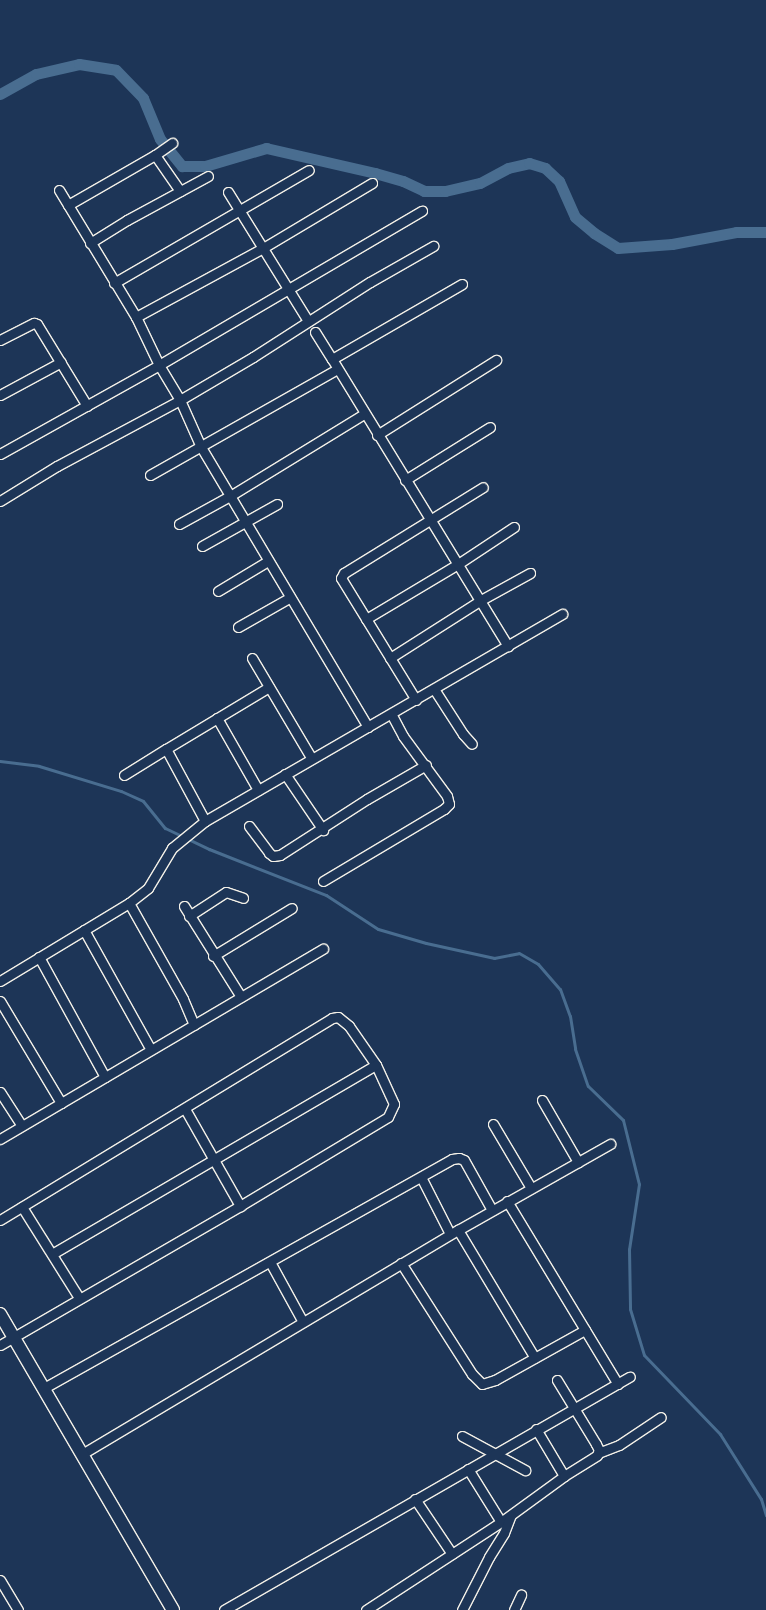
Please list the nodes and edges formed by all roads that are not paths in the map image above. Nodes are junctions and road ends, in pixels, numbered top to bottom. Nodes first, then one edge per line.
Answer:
1 (172, 143) dead end
2 (158, 153) junction
3 (309, 170) dead end
4 (208, 176) dead end
5 (372, 183) dead end
6 (58, 190) dead end
7 (180, 191) junction
8 (228, 192) dead end
9 (68, 205) junction
10 (239, 210) junction
11 (422, 211) dead end
12 (90, 243) junction
13 (433, 246) dead end
14 (263, 248) junction
15 (114, 283) junction
16 (462, 284) dead end
17 (289, 290) junction
18 (136, 318) junction
19 (308, 321) junction
20 (315, 332) dead end
21 (0, 340) edge
22 (332, 359) junction
23 (496, 360) dead end
24 (61, 362) junction
25 (159, 365) junction
26 (337, 369) junction
27 (0, 395) edge
28 (180, 400) junction
29 (87, 406) junction
30 (364, 414) junction
31 (490, 427) dead end
32 (377, 435) junction
33 (201, 448) junction
34 (0, 454) edge
35 (150, 475) dead end
36 (404, 480) junction
37 (483, 487) dead end
38 (230, 496) junction
39 (0, 501) edge
40 (277, 504) dead end
41 (429, 519) junction
42 (245, 522) junction
43 (178, 524) dead end
44 (514, 527) dead end
45 (202, 546) dead end
46 (268, 560) junction
47 (458, 564) junction
48 (530, 573) dead end
49 (218, 590) dead end
50 (289, 598) junction
51 (480, 600) junction
52 (562, 614) dead end
53 (366, 619) junction
54 (238, 628) dead end
55 (508, 646) junction
56 (252, 658) dead end
57 (390, 658) junction
58 (269, 687) junction
59 (434, 689) junction
60 (416, 700) junction
61 (392, 715) junction
62 (218, 718) junction
63 (368, 728) junction
64 (472, 744) dead end
65 (166, 749) junction
66 (312, 759) junction
67 (426, 765) junction
68 (285, 774) junction
69 (124, 775) dead end
70 (258, 790) junction
71 (205, 821) junction
72 (249, 826) dead end
73 (322, 830) junction
74 (323, 881) dead end
75 (243, 898) dead end
76 (129, 903) junction
77 (184, 906) dead end
78 (292, 908) dead end
79 (189, 916) junction
80 (84, 930) junction
81 (323, 949) dead end
82 (213, 956) junction
83 (39, 957) junction
84 (0, 981) edge
85 (241, 997) junction
86 (0, 1001) edge
87 (194, 1024) junction
88 (151, 1050) junction
89 (376, 1065) junction
90 (106, 1077) junction
91 (0, 1092) edge
92 (542, 1100) dead end
93 (61, 1103) junction
94 (185, 1110) junction
95 (492, 1124) dead end
96 (22, 1126) junction
97 (0, 1139) edge
98 (610, 1144) dead end
99 (215, 1160) junction
100 (578, 1162) junction
101 (421, 1178) junction
102 (531, 1188) junction
103 (507, 1202) junction
104 (240, 1206) junction
105 (22, 1207) junction
106 (492, 1210) junction
107 (0, 1220) edge
108 (454, 1232) junction
109 (52, 1254) junction
110 (270, 1262) junction
111 (401, 1263) junction
112 (79, 1298) junction
113 (0, 1314) edge
114 (303, 1322) junction
115 (585, 1330) junction
116 (14, 1337) junction
117 (0, 1345) edge
118 (535, 1358) junction
119 (630, 1377) dead end
120 (557, 1380) dead end
121 (618, 1384) junction
122 (44, 1388) junction
123 (574, 1408) junction
124 (661, 1417) dead end
125 (536, 1430) junction
126 (462, 1436) dead end
127 (598, 1453) junction
128 (82, 1454) junction
129 (494, 1454) junction
130 (468, 1469) junction
131 (525, 1470) dead end
132 (564, 1476) junction
133 (415, 1499) junction
134 (512, 1515) junction
135 (500, 1522) junction
136 (452, 1554) junction
137 (0, 1580) edge
138 (521, 1595) dead end
139 (18, 1610) edge
140 (172, 1610) edge
141 (224, 1610) edge
142 (366, 1610) edge
143 (462, 1610) edge
144 (514, 1610) edge

1 - 2 street
2 - 7 street
2 - 9 street
3 - 10 street
4 - 7 street
5 - 14 street
6 - 9 street
7 - 12 street
8 - 10 street
9 - 12 street
10 - 14 street
10 - 15 street
11 - 17 street
12 - 15 street
13 - 19 street
14 - 17 street
14 - 18 street
15 - 18 street
16 - 22 street
17 - 19 street
17 - 25 street
18 - 25 street
19 - 28 street
20 - 22 street
21 - 24 street
22 - 26 street
23 - 32 street
24 - 27 street
24 - 29 street
25 - 28 street
25 - 29 street
26 - 30 street
26 - 33 street
28 - 33 street
28 - 39 street
29 - 34 street
30 - 32 street
30 - 38 street
31 - 36 street
32 - 36 street
33 - 35 street
33 - 38 street
36 - 41 street
37 - 41 street
38 - 42 street
38 - 43 street
40 - 42 street
41 - 47 street
41 - 53 street
42 - 45 street
42 - 46 street
44 - 47 street
46 - 49 street
46 - 50 street
47 - 51 street
47 - 53 street
48 - 51 street
50 - 54 street
50 - 63 street
51 - 55 street
51 - 57 street
52 - 55 street
53 - 57 street
55 - 59 street
56 - 58 street
57 - 60 street
58 - 62 street
58 - 66 street
59 - 60 street
59 - 64 street
60 - 61 street
61 - 63 street
61 - 67 street
62 - 65 street
62 - 70 street
63 - 66 street
65 - 69 street
65 - 71 street
66 - 68 street
67 - 73 street
67 - 74 street
68 - 70 street
68 - 73 street
70 - 71 street
71 - 76 street
72 - 73 street
75 - 79 street
76 - 80 street
76 - 87 street
77 - 79 street
78 - 82 street
79 - 82 street
80 - 83 street
80 - 88 street
81 - 85 street
82 - 85 street
83 - 84 street
83 - 90 street
85 - 87 street
86 - 93 street
87 - 88 street
88 - 90 street
89 - 94 street
89 - 99 street
89 - 104 street
90 - 93 street
91 - 96 street
92 - 100 street
93 - 96 street
94 - 99 street
94 - 105 street
95 - 102 street
96 - 97 street
98 - 100 street
99 - 104 street
99 - 109 street
100 - 102 street
101 - 106 street
101 - 108 street
101 - 110 street
102 - 103 street
103 - 106 street
103 - 115 street
104 - 112 street
105 - 107 street
105 - 109 street
106 - 108 street
108 - 111 street
108 - 118 street
109 - 112 street
110 - 114 street
110 - 122 street
111 - 114 street
111 - 118 street
112 - 116 street
113 - 116 street
114 - 128 street
115 - 118 street
115 - 121 street
116 - 117 street
116 - 122 street
119 - 121 street
120 - 123 street
121 - 123 street
122 - 128 street
123 - 125 street
123 - 127 street
124 - 127 street
125 - 129 street
125 - 132 street
126 - 129 street
127 - 132 street
128 - 140 street
129 - 130 street
129 - 131 street
130 - 133 street
130 - 135 street
132 - 134 street
133 - 136 street
133 - 141 street
134 - 135 street
134 - 143 street
135 - 136 street
136 - 142 street
137 - 139 street
138 - 144 street

